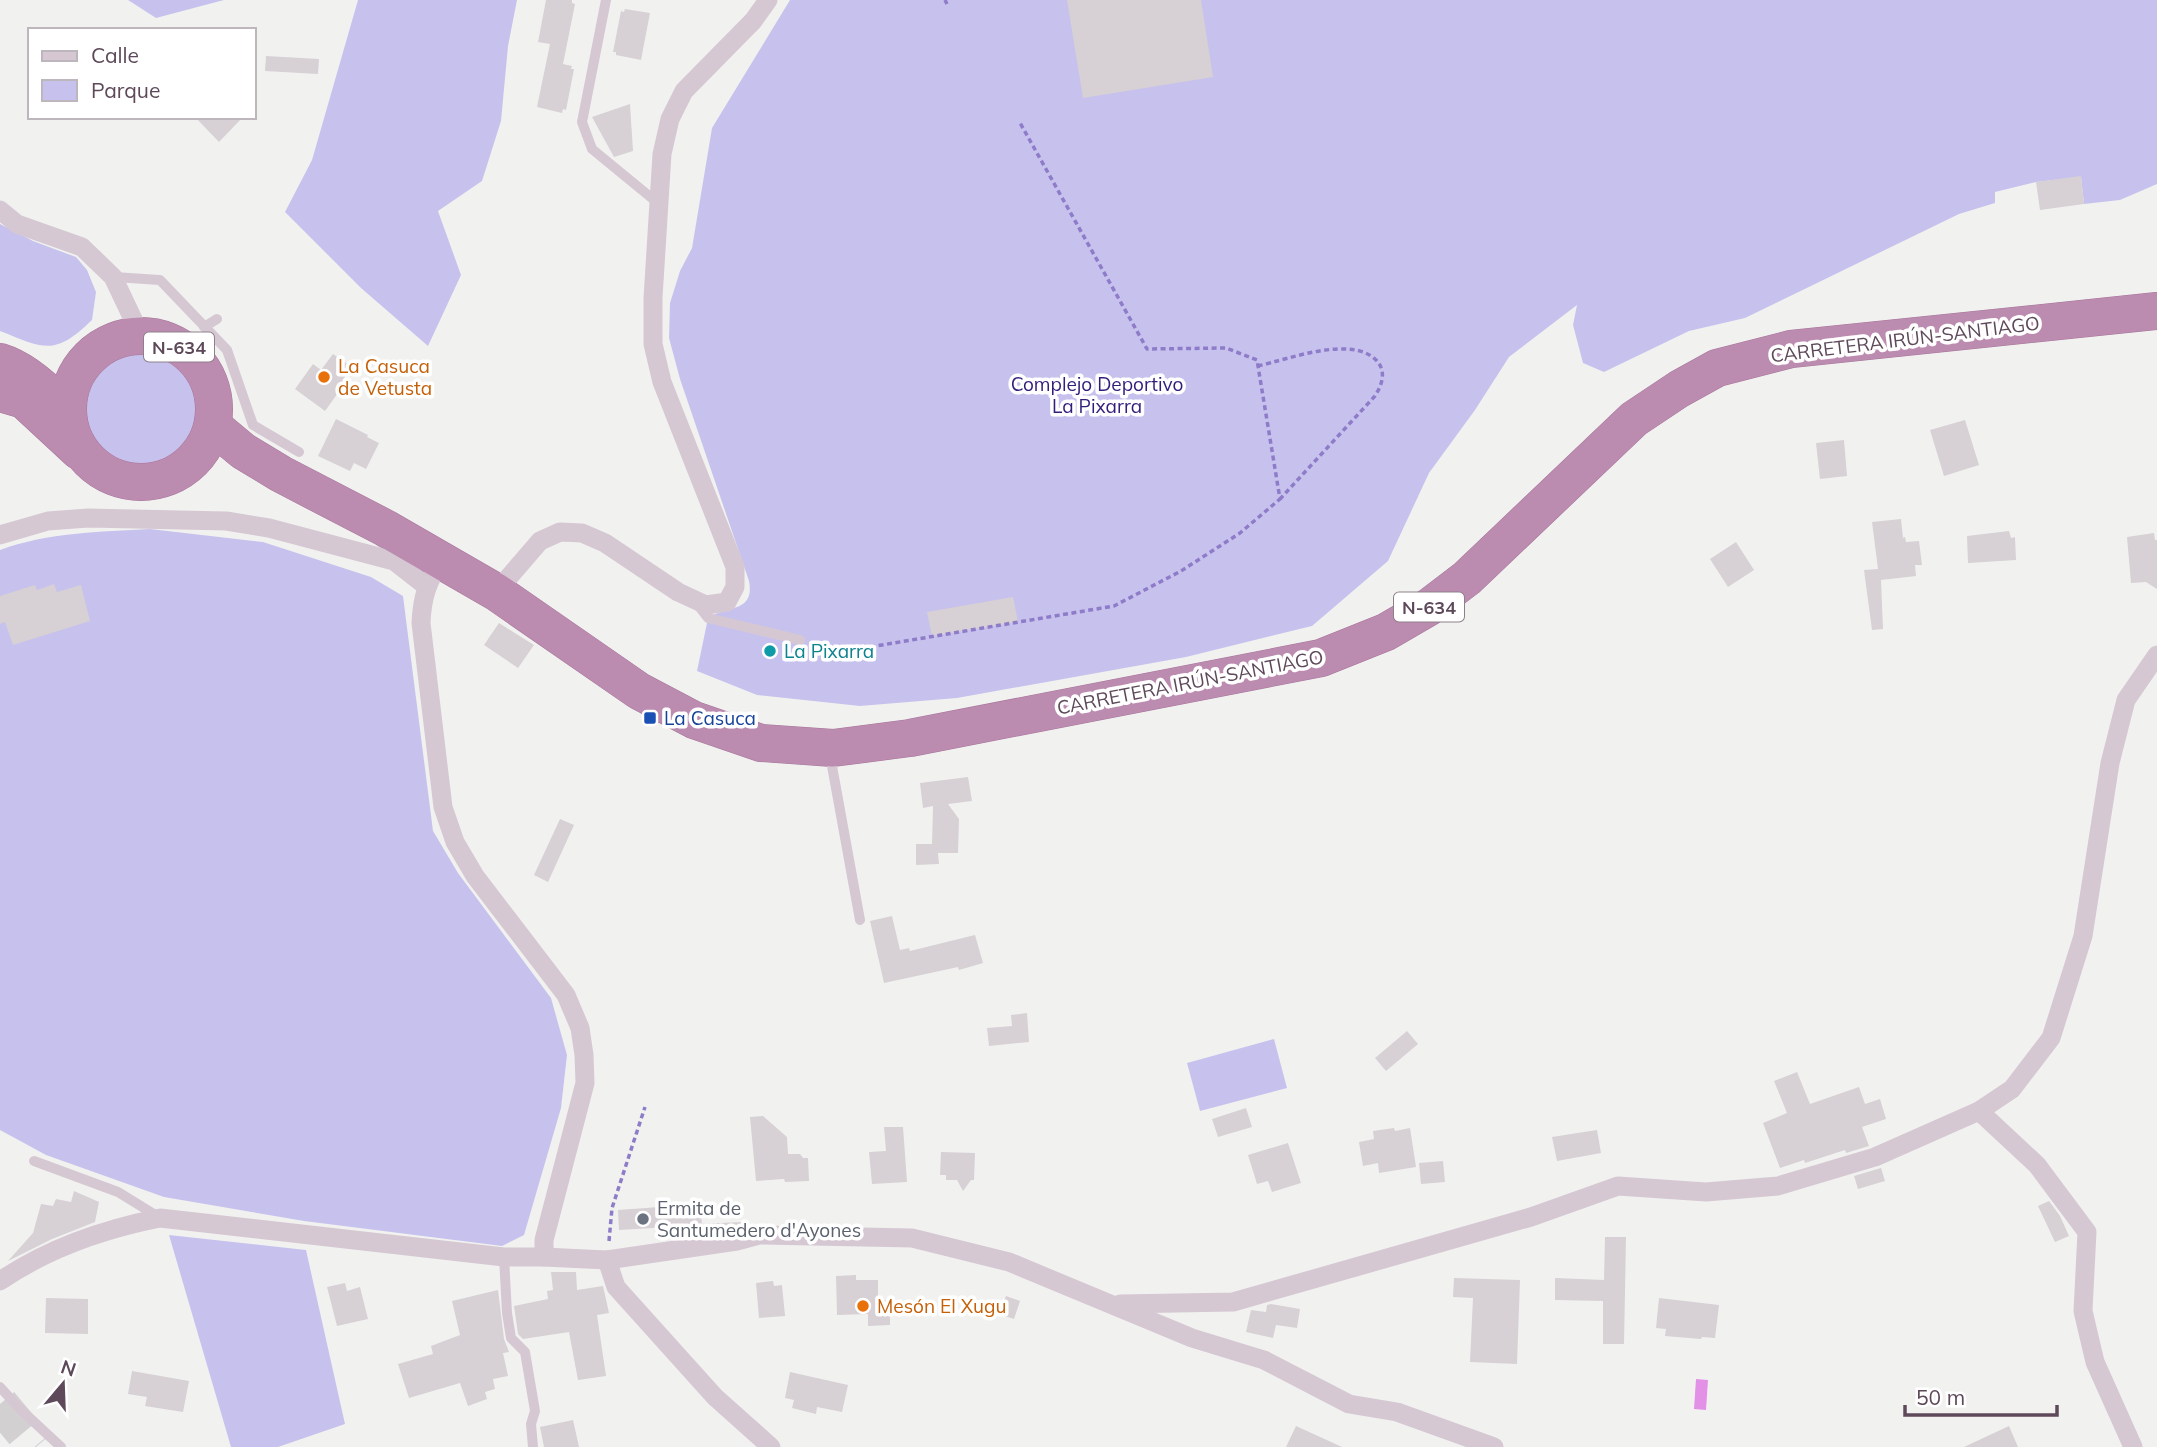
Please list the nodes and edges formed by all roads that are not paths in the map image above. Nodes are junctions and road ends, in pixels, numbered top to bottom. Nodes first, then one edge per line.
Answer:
1 (606, 0) edge
2 (768, 0) edge
3 (659, 205) junction
4 (0, 209) edge
5 (113, 277) junction
6 (2157, 311) edge
7 (217, 319) dead end
8 (204, 327) junction
9 (141, 336) junction
10 (93, 354) junction
11 (4, 374) edge
12 (68, 412) junction
13 (213, 426) junction
14 (83, 455) junction
15 (290, 463) junction
16 (190, 465) junction
17 (0, 535) edge
18 (433, 573) junction
19 (496, 592) junction
20 (692, 598) junction
21 (800, 640) road end
22 (2157, 655) edge
23 (829, 748) junction
24 (860, 920) dead end
25 (1979, 1111) junction
26 (34, 1160) dead end
27 (160, 1218) junction
28 (504, 1257) junction
29 (544, 1257) junction
30 (607, 1260) junction
31 (0, 1281) edge
32 (1111, 1304) junction
33 (0, 1387) edge
34 (61, 1447) edge
35 (533, 1447) edge
36 (771, 1447) edge
37 (1494, 1447) edge
38 (2133, 1447) edge

1 - 3 lane
2 - 3 street
3 - 20 street
4 - 5 street
5 - 8 lane
5 - 9 street
6 - 23 highway, CARRETERA IRÚN-SANTIAGO / N-634
7 - 8 lane
8 - 15 lane
9 - 10 highway, N-634
9 - 13 highway, N-634
10 - 11 highway, N-634
10 - 12 highway, N-634
11 - 12 highway, N-634
11 - 14 highway
12 - 14 highway, N-634
13 - 15 highway, CARRETERA IRÚN-SANTIAGO / N-634
13 - 16 highway, N-634
14 - 16 highway, N-634
15 - 16 highway, CARRETERA IRÚN-SANTIAGO / N-634
15 - 18 highway, CARRETERA IRÚN-SANTIAGO / N-634
17 - 18 street
18 - 19 highway, CARRETERA IRÚN-SANTIAGO / N-634
18 - 29 street
19 - 20 street
19 - 23 highway, CARRETERA IRÚN-SANTIAGO / N-634
20 - 21 lane
22 - 25 street
23 - 24 lane
25 - 32 street
25 - 38 street
26 - 27 lane
27 - 28 street
27 - 31 street
28 - 29 street
28 - 35 lane
29 - 30 street
30 - 32 street
30 - 36 street
32 - 37 street
33 - 34 lane

